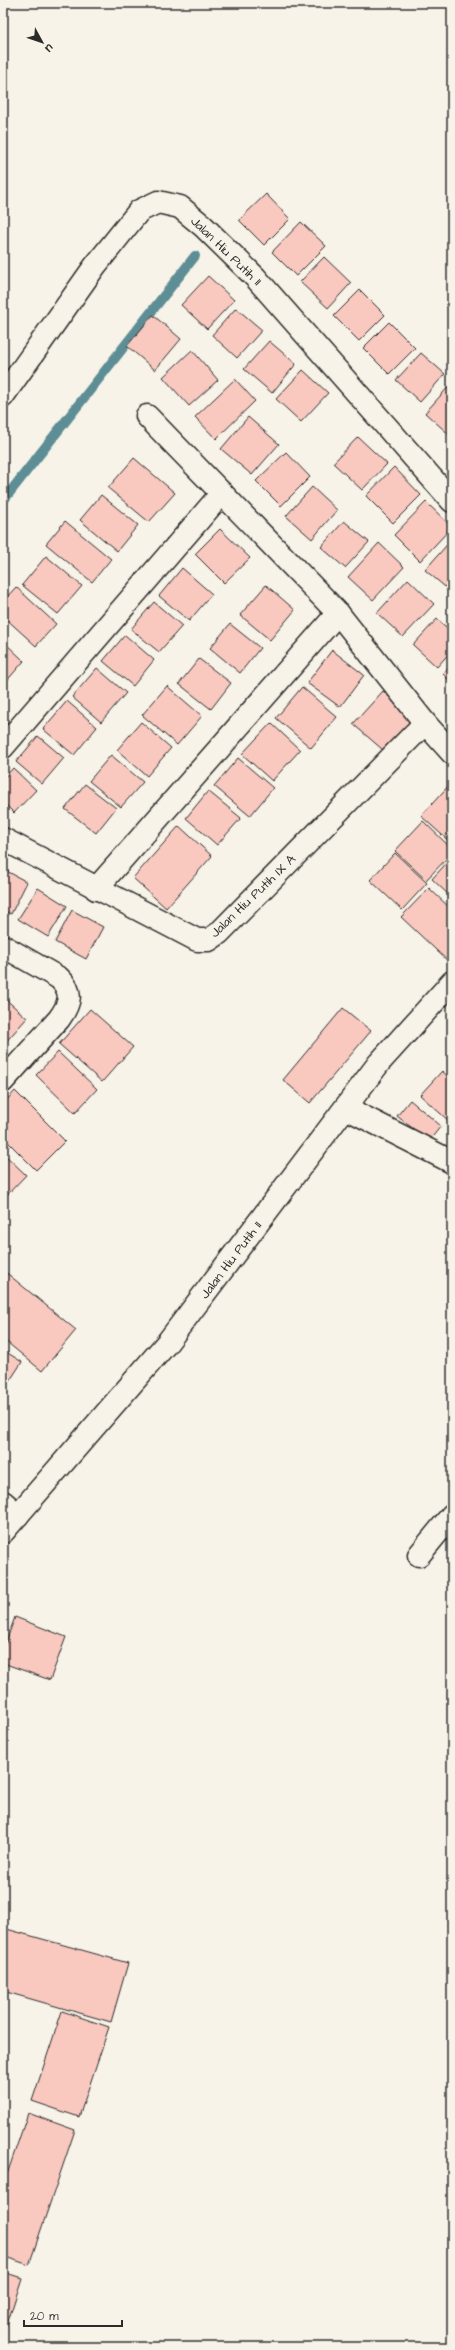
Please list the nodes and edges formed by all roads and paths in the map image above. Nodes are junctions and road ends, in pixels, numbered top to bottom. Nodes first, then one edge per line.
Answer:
1 (3, 396) edge
2 (147, 416) dead end
3 (222, 493) junction
4 (452, 501) edge
5 (338, 613) junction
6 (424, 723) junction
7 (3, 747) edge
8 (452, 753) edge
9 (3, 839) edge
10 (96, 889) junction
11 (3, 946) edge
12 (452, 982) edge
13 (3, 1081) edge
14 (346, 1108) junction
15 (452, 1162) edge
16 (11, 1508) edge
17 (452, 1515) edge
18 (3, 1532) edge
19 (419, 1555) dead end

1 - 4 street, Jalan Hiu Putih 11
2 - 3 street
3 - 5 street
3 - 7 street
5 - 6 street
5 - 10 street
6 - 8 street
6 - 10 street, Jalan Hiu Putih IX A
9 - 10 street, Jalan Hiu Putih IX A
11 - 13 street
12 - 14 street, Jalan Hiu Putih 11
14 - 15 street
14 - 16 street, Jalan Hiu Putih 11
16 - 18 street, Jalan Hiu Putih 11
17 - 19 street

